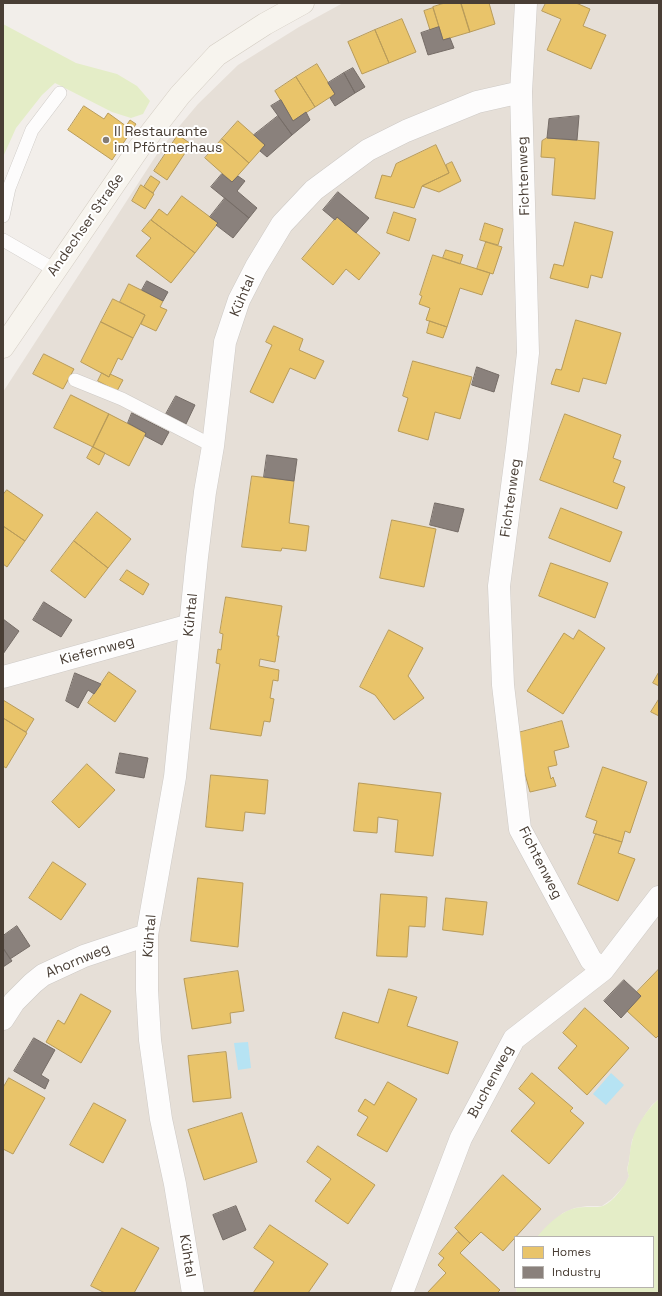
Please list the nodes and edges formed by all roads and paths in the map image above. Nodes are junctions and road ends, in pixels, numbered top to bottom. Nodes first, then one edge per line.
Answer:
1 (303, 3) edge
2 (526, 3) edge
3 (521, 92) junction
4 (60, 93) dead end
5 (3, 216) edge
6 (3, 240) edge
7 (55, 270) junction
8 (3, 347) edge
9 (75, 380) dead end
10 (213, 446) junction
11 (190, 625) junction
12 (3, 677) edge
13 (659, 897) edge
14 (147, 935) junction
15 (603, 970) junction
16 (3, 1019) edge
17 (193, 1293) edge
18 (402, 1293) edge

1 - 7 street, Andechser Straße
2 - 3 street, Fichtenweg
3 - 10 street, Kühtal
3 - 15 street, Fichtenweg
4 - 5 lane
6 - 7 lane
7 - 8 street, Andechser Straße
9 - 10 lane
10 - 11 street, Kühtal
11 - 12 street, Kiefernweg
11 - 14 street, Kühtal
13 - 15 street, Buchenweg
14 - 16 street, Ahornweg
14 - 17 street, Kühtal
15 - 18 street, Buchenweg

